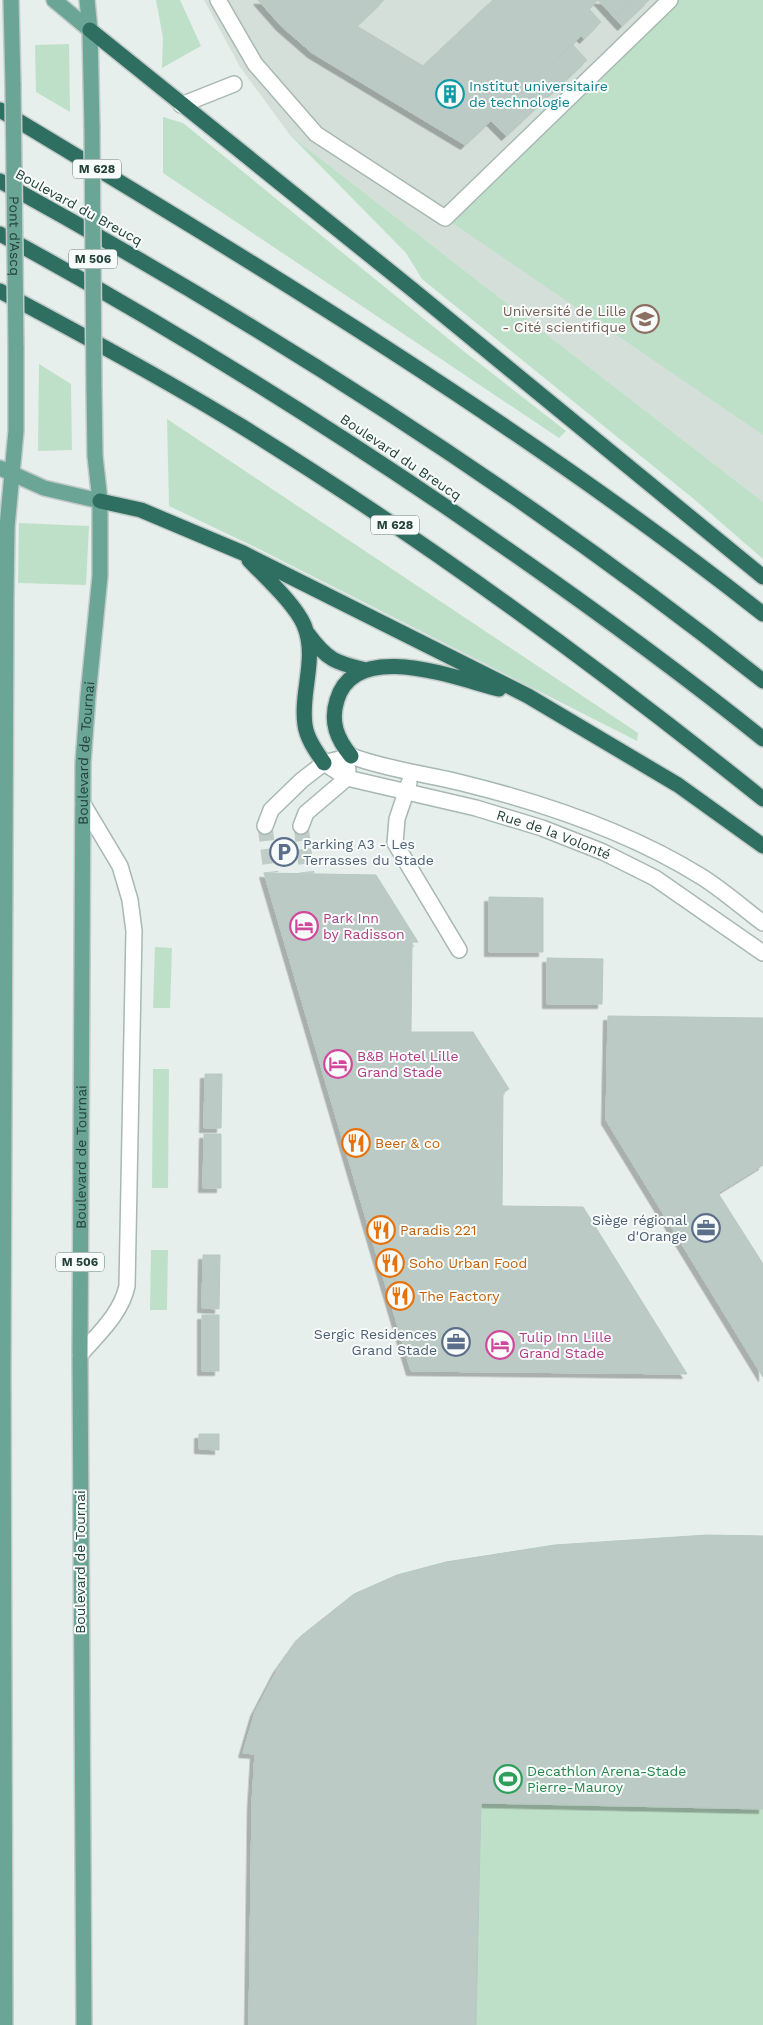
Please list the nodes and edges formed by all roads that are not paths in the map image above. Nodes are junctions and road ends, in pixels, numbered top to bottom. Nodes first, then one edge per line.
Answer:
1 (11, 0) edge
2 (54, 0) edge
3 (87, 0) edge
4 (218, 0) edge
5 (670, 0) edge
6 (90, 30) junction
7 (234, 84) dead end
8 (181, 105) junction
9 (0, 110) edge
10 (0, 182) edge
11 (0, 234) edge
12 (0, 291) edge
13 (5, 470) edge
14 (100, 501) junction
15 (243, 553) junction
16 (763, 577) edge
17 (763, 614) edge
18 (306, 632) junction
19 (366, 670) junction
20 (763, 681) edge
21 (528, 696) junction
22 (763, 739) edge
23 (351, 756) junction
24 (324, 763) junction
25 (413, 772) junction
26 (346, 778) junction
27 (405, 792) junction
28 (763, 799) edge
29 (83, 804) junction
30 (265, 826) tunnel mouth
31 (301, 826) tunnel mouth
32 (763, 846) edge
33 (763, 924) edge
34 (459, 950) dead end
35 (763, 953) edge
36 (80, 1355) junction
37 (3, 1880) junction
38 (0, 1905) edge
39 (5, 2025) edge
40 (84, 2025) edge

1 - 13 main road, Pont d'Ascq, bridge
2 - 6 main road
3 - 6 main road, M 506
4 - 5 street
6 - 8 highway
6 - 14 main road, M 506, bridge
7 - 8 street
8 - 16 highway
9 - 17 highway, M 628
10 - 20 highway, Boulevard du Breucq
11 - 22 highway, Boulevard du Breucq
12 - 28 highway, M 628
13 - 14 main road
13 - 37 main road
14 - 15 highway
14 - 29 main road, Boulevard de Tournai / M 506
15 - 18 highway
15 - 21 highway
18 - 19 highway
18 - 24 highway
19 - 21 highway
19 - 23 highway
21 - 32 highway
23 - 24 street
23 - 25 street, Rue de la Volonté
23 - 26 street
24 - 26 street, Rue de la Volonté
24 - 30 street
25 - 27 street
25 - 33 street, Rue de la Volonté
26 - 27 street, Rue de la Volonté
26 - 31 street
27 - 34 street
27 - 35 street, Rue de la Volonté
29 - 36 main road, Boulevard de Tournai / M 506
29 - 36 street
36 - 40 main road, Boulevard de Tournai / M 506
37 - 38 street
37 - 39 main road

